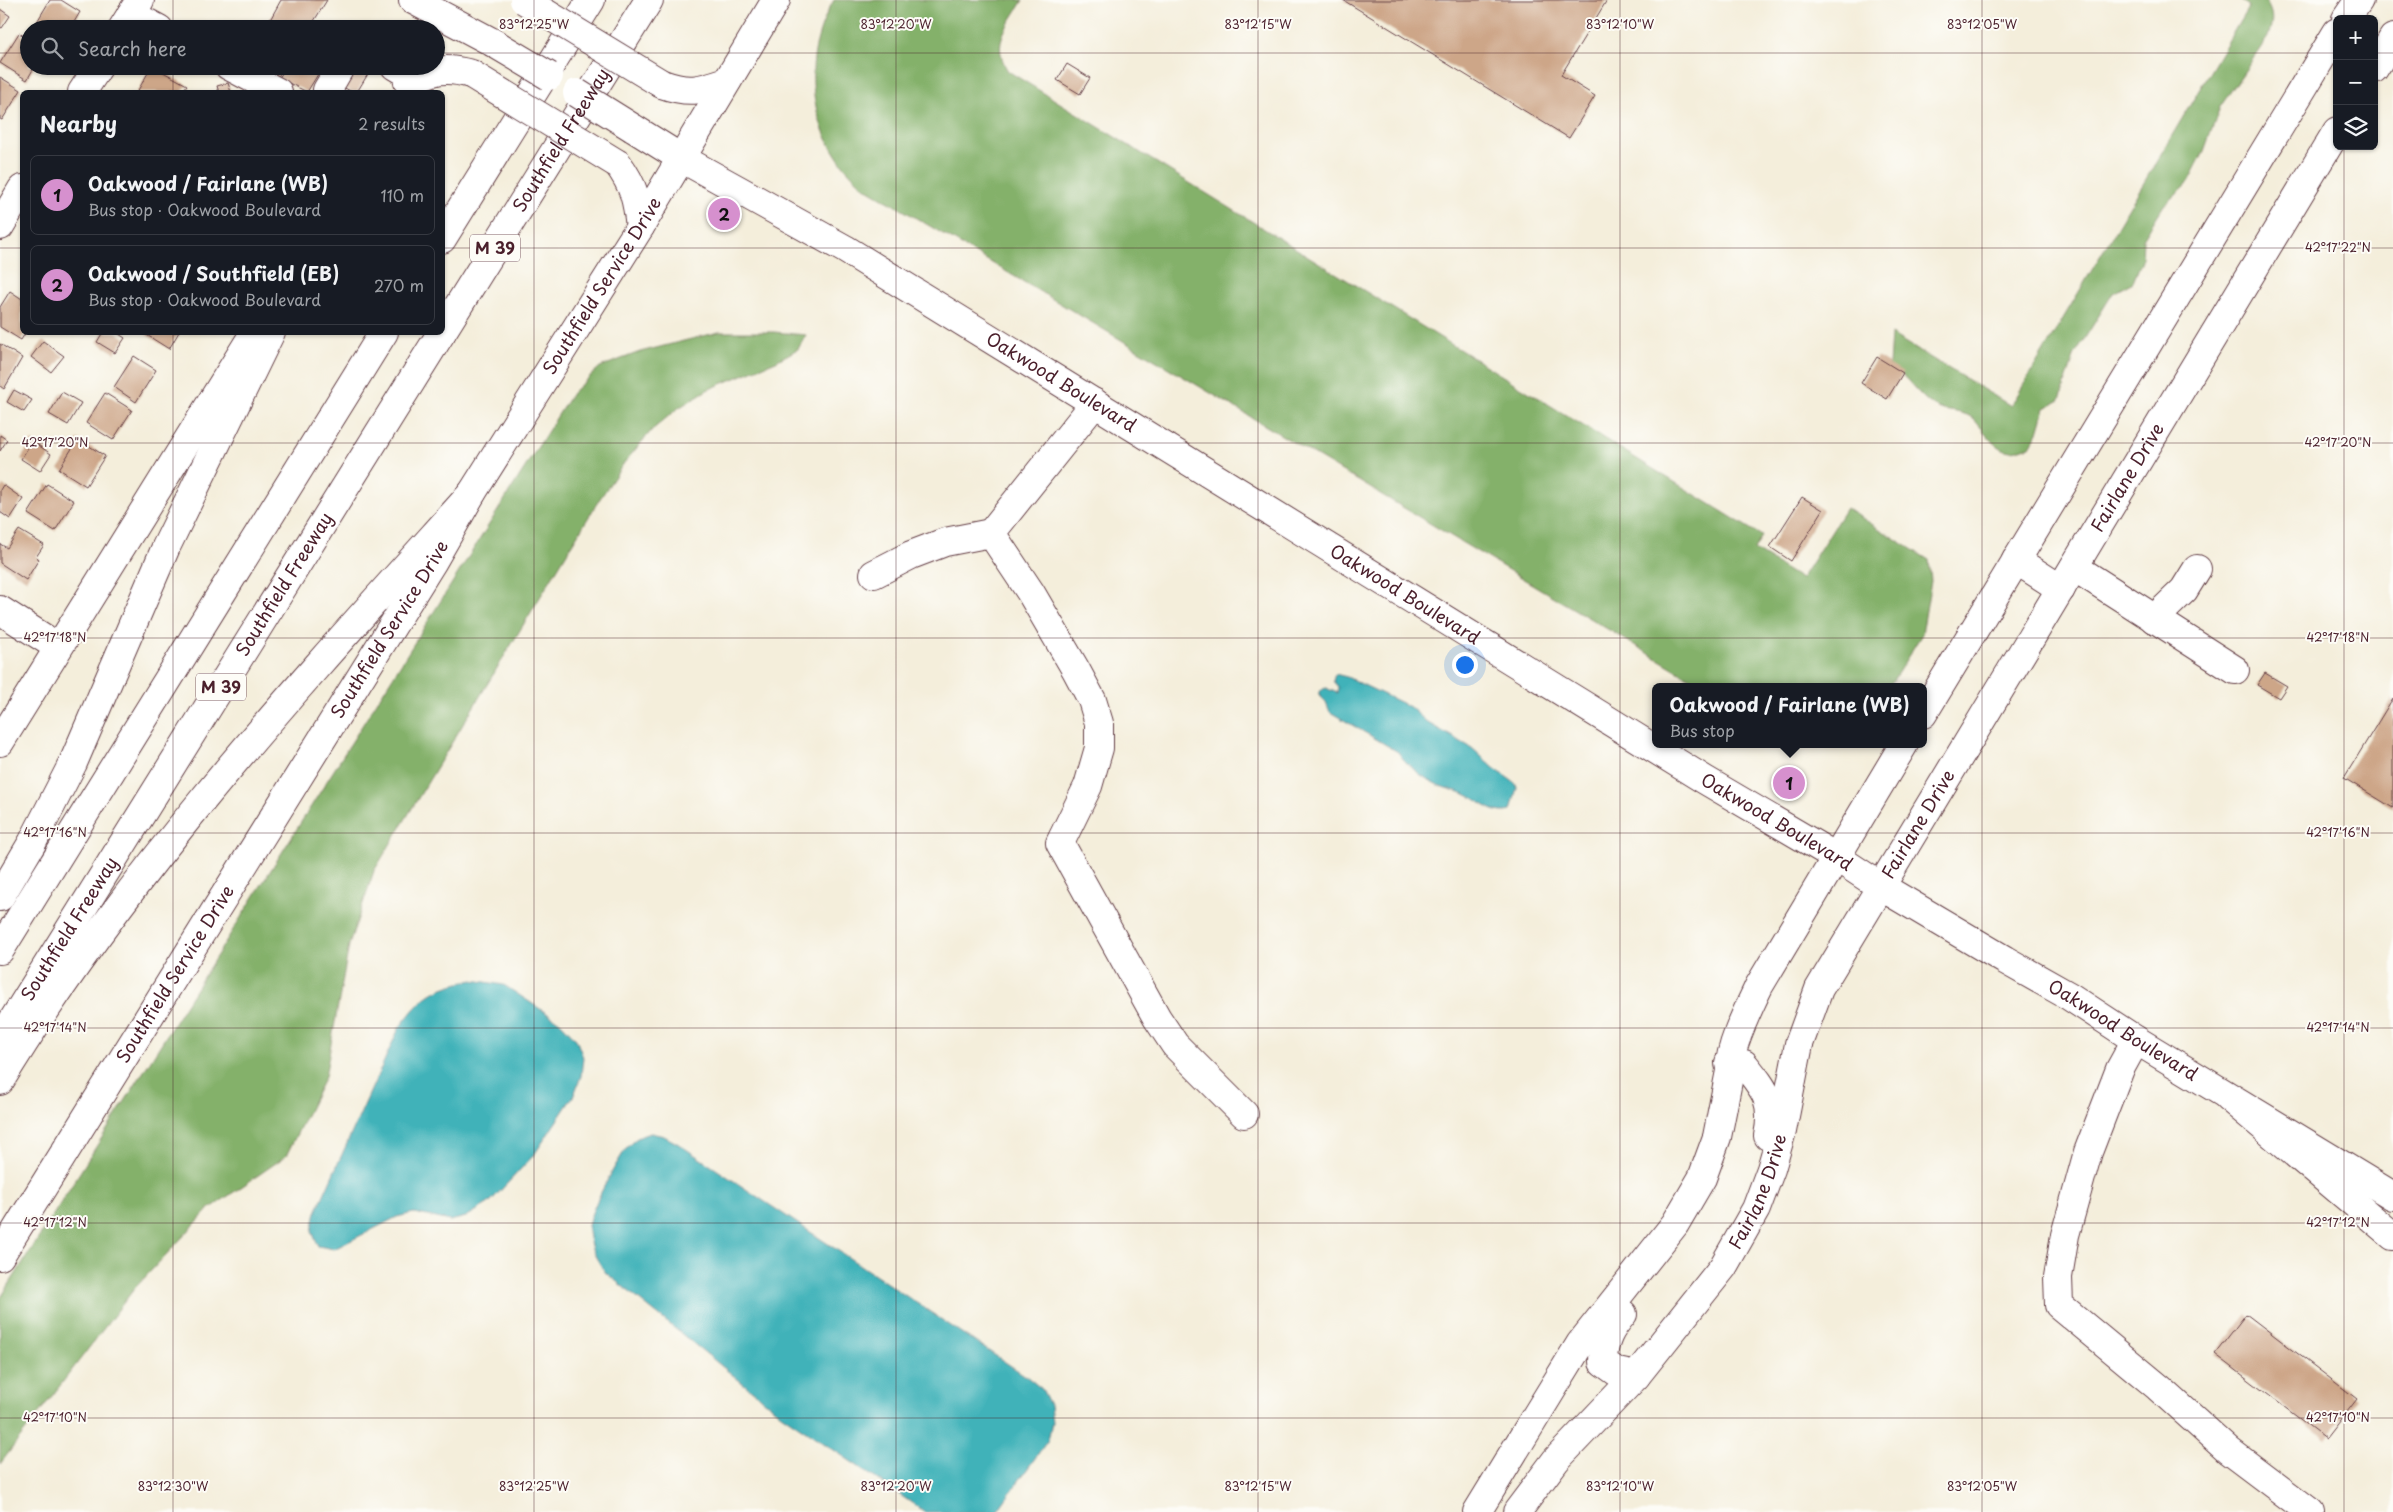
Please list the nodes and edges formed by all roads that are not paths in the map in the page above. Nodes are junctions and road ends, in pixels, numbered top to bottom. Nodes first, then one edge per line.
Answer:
1 (413, 0) edge
2 (524, 0) edge
3 (590, 0) edge
4 (649, 0) edge
5 (776, 0) edge
6 (2358, 0) edge
7 (131, 14) edge
8 (2349, 15) edge
9 (446, 17) edge
10 (142, 20) edge
11 (2393, 38) edge
12 (2333, 39) edge
13 (2378, 62) edge
14 (445, 70) edge
15 (93, 75) edge
16 (246, 75) edge
17 (336, 75) edge
18 (727, 81) junction
19 (83, 90) edge
20 (274, 90) edge
21 (327, 90) edge
22 (2333, 139) edge
23 (681, 158) junction
24 (20, 192) edge
25 (0, 226) edge
26 (640, 227) junction
27 (445, 234) edge
28 (445, 327) edge
29 (253, 335) edge
30 (270, 335) edge
31 (382, 335) edge
32 (440, 335) edge
33 (1095, 403) junction
34 (472, 494) junction
35 (991, 533) junction
36 (2016, 560) junction
37 (2197, 569) dead end
38 (874, 574) dead end
39 (2067, 578) junction
40 (0, 610) edge
41 (2154, 619) junction
42 (58, 647) junction
43 (2235, 670) dead end
44 (1927, 707) edge
45 (0, 742) edge
46 (1652, 747) edge
47 (1653, 748) edge
48 (1902, 748) edge
49 (1836, 857) junction
50 (1880, 886) junction
51 (0, 897) edge
52 (0, 950) edge
53 (2136, 1040) junction
54 (0, 1041) edge
55 (1729, 1063) junction
56 (0, 1080) edge
57 (2228, 1097) junction
58 (1244, 1114) dead end
59 (2393, 1196) edge
60 (1675, 1224) junction
61 (2393, 1236) edge
62 (0, 1256) edge
63 (1723, 1267) junction
64 (1636, 1376) junction
65 (1477, 1512) edge
66 (1517, 1512) edge
67 (2310, 1512) edge

1 - 9 main road, Oakwood Boulevard
2 - 18 main road, bridge
3 - 27 main road, M 39
4 - 28 main road, Southfield Freeway / M 39
5 - 18 main road, Southfield Service Drive
6 - 8 main road
7 - 10 main road
9 - 23 main road, Oakwood Boulevard, bridge
11 - 13 main road
12 - 36 main road
14 - 26 main road, bridge
15 - 19 main road
16 - 20 main road
17 - 21 main road
18 - 23 main road, Southfield Service Drive
22 - 39 main road, Fairlane Drive
23 - 26 main road, Southfield Service Drive
23 - 33 main road, Oakwood Boulevard
24 - 25 main road
26 - 34 main road, Southfield Service Drive
29 - 42 main road
30 - 51 main road
31 - 52 main road, M 39
32 - 54 main road, Southfield Freeway / M 39
33 - 35 main road
33 - 46 main road, Oakwood Boulevard
34 - 56 main road
34 - 62 main road, Southfield Service Drive
35 - 38 main road
35 - 58 main road
36 - 39 main road
36 - 44 main road
37 - 41 main road
39 - 41 main road
39 - 50 main road, Fairlane Drive
40 - 42 main road
41 - 43 main road
42 - 45 main road
47 - 49 main road, Oakwood Boulevard
48 - 49 main road
49 - 50 main road, Oakwood Boulevard
49 - 55 main road
50 - 53 main road, Oakwood Boulevard
50 - 63 main road, Fairlane Drive
53 - 57 main road, Oakwood Boulevard
53 - 67 main road
55 - 60 main road
55 - 63 main road
57 - 59 main road, Oakwood Boulevard
57 - 61 main road
60 - 64 main road
60 - 65 main road
63 - 64 main road, Fairlane Drive
64 - 66 main road, Fairlane Drive

